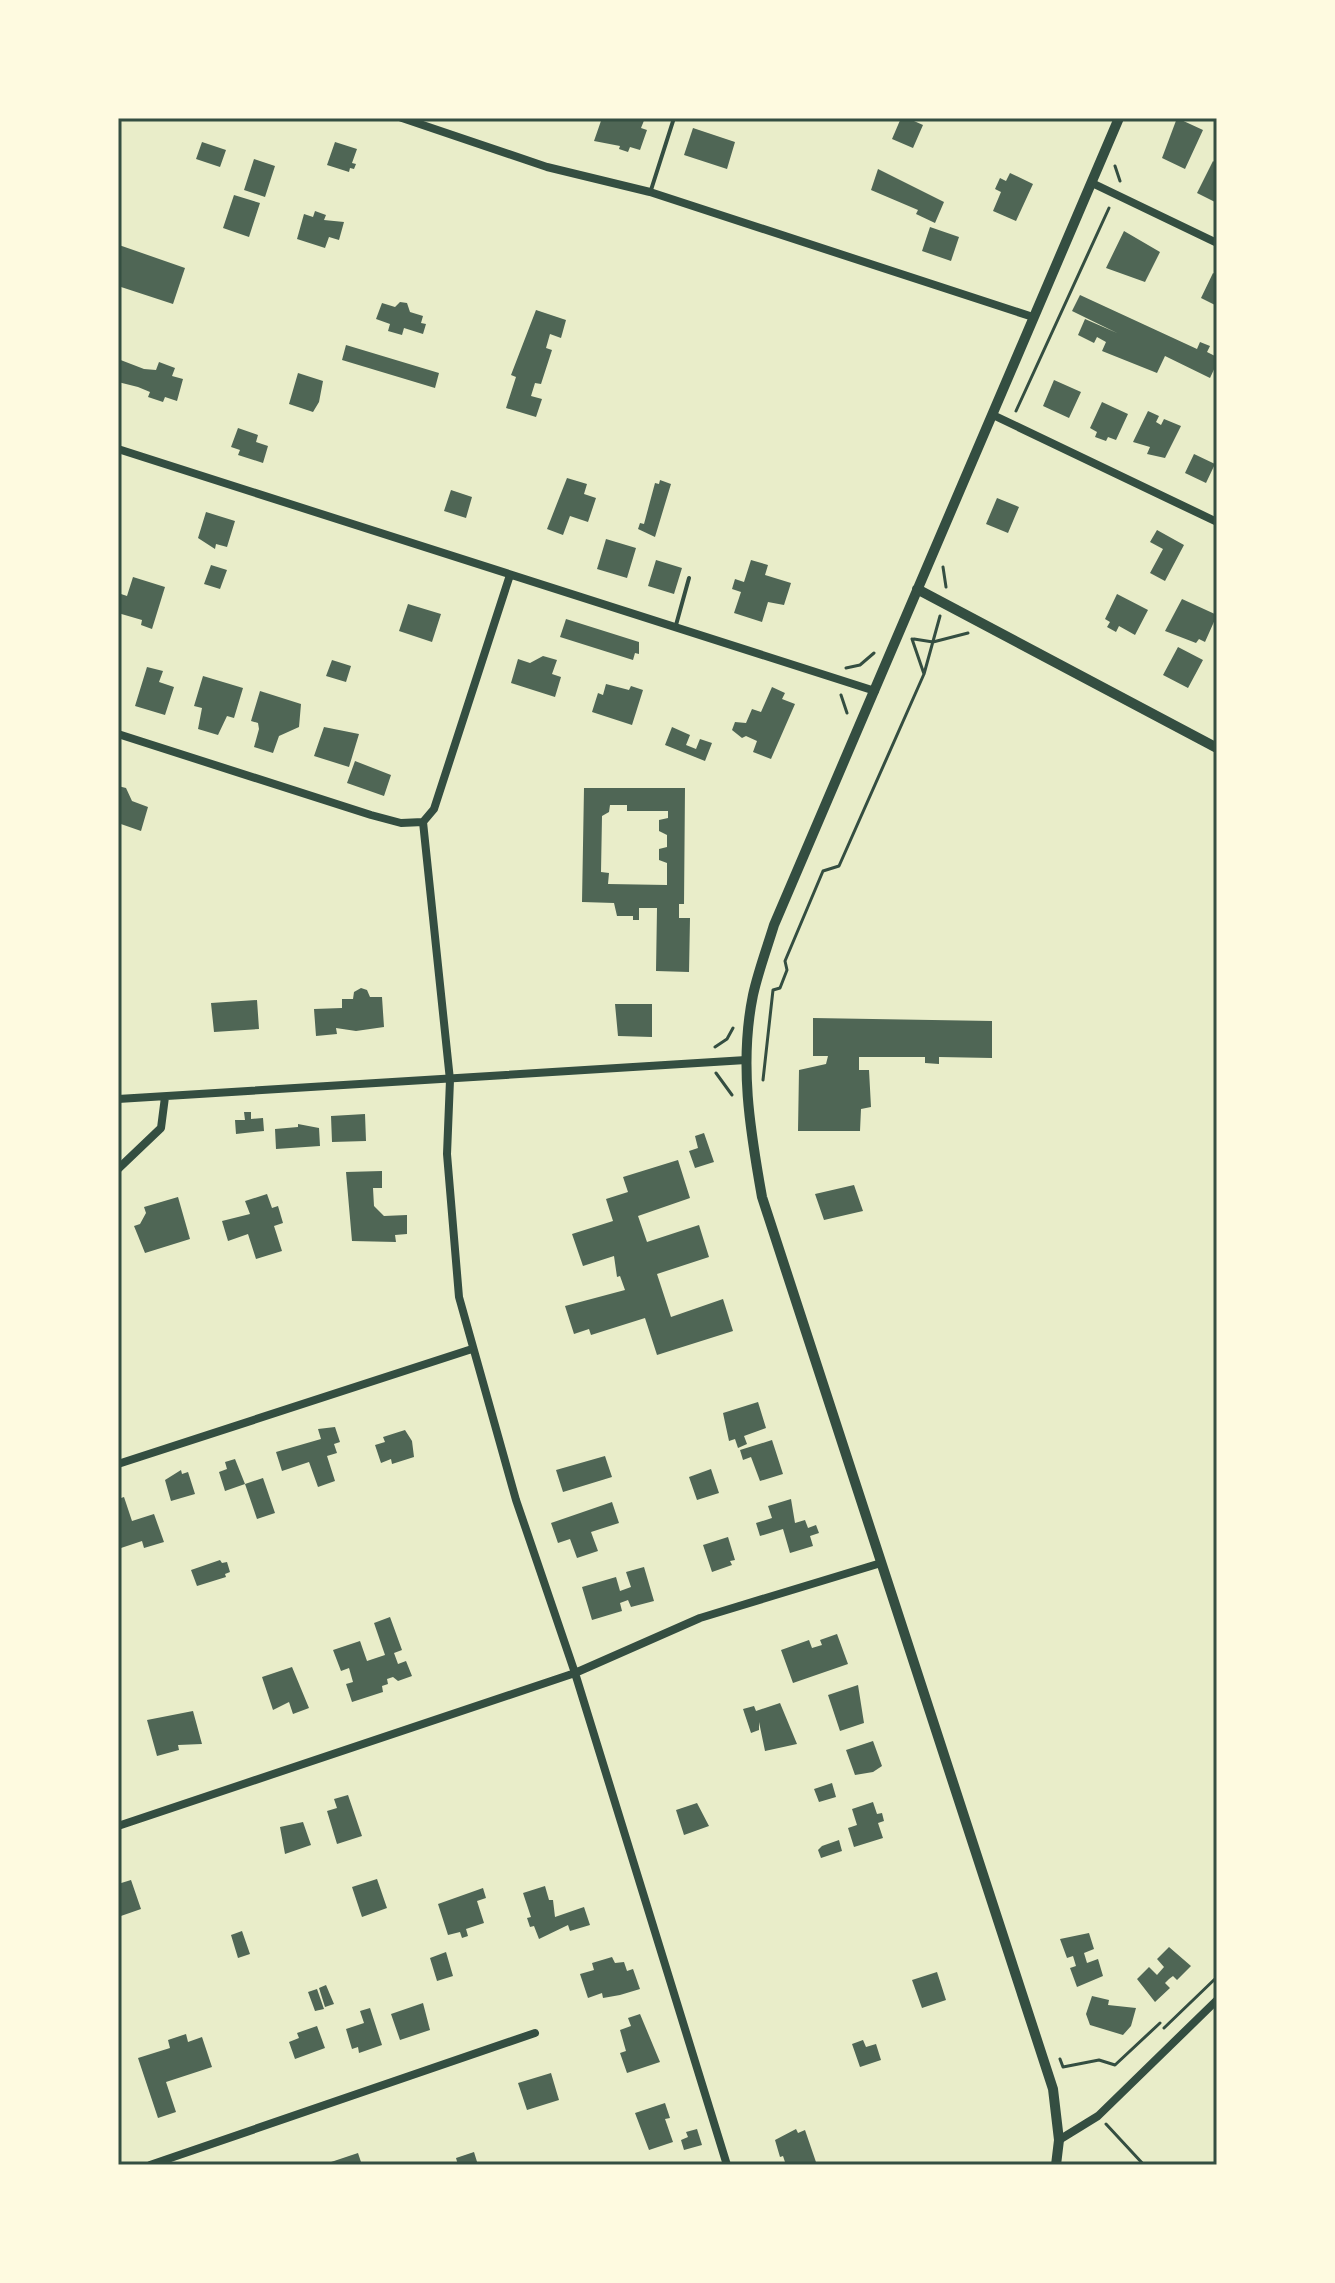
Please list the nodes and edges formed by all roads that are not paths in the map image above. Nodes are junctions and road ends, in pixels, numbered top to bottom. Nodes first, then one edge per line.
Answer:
1 (402, 118) edge
2 (674, 118) edge
3 (1119, 118) edge
4 (1092, 183) junction
5 (650, 192) junction
6 (1217, 243) edge
7 (1033, 317) junction
8 (998, 417) junction
9 (118, 449) edge
10 (1217, 522) edge
11 (510, 575) junction
12 (689, 578) dead end
13 (917, 589) junction
14 (675, 627) junction
15 (875, 691) junction
16 (118, 734) edge
17 (1217, 748) edge
18 (423, 822) junction
19 (746, 1060) junction
20 (450, 1080) junction
21 (165, 1097) junction
22 (118, 1099) edge
23 (118, 1169) edge
24 (472, 1349) junction
25 (118, 1464) edge
26 (881, 1563) junction
27 (575, 1673) junction
28 (118, 1826) edge
29 (1217, 2000) edge
30 (535, 2033) dead end
31 (1059, 2140) junction
32 (150, 2165) edge
33 (727, 2165) edge
34 (1056, 2165) edge

1 - 5 street
2 - 5 lane
3 - 4 street
4 - 6 street
4 - 7 street
5 - 7 street
7 - 8 street
8 - 10 street
8 - 13 street
9 - 11 street
11 - 14 street
11 - 18 street
12 - 14 lane
13 - 15 street
13 - 17 street
14 - 15 street
15 - 19 street
16 - 18 street
18 - 20 street
19 - 20 street
19 - 26 street
20 - 21 street
20 - 24 street
21 - 22 street
21 - 23 street
24 - 25 street
24 - 27 street
26 - 27 street
26 - 31 street
27 - 28 street
27 - 33 street
29 - 31 street
30 - 32 street
31 - 34 street

